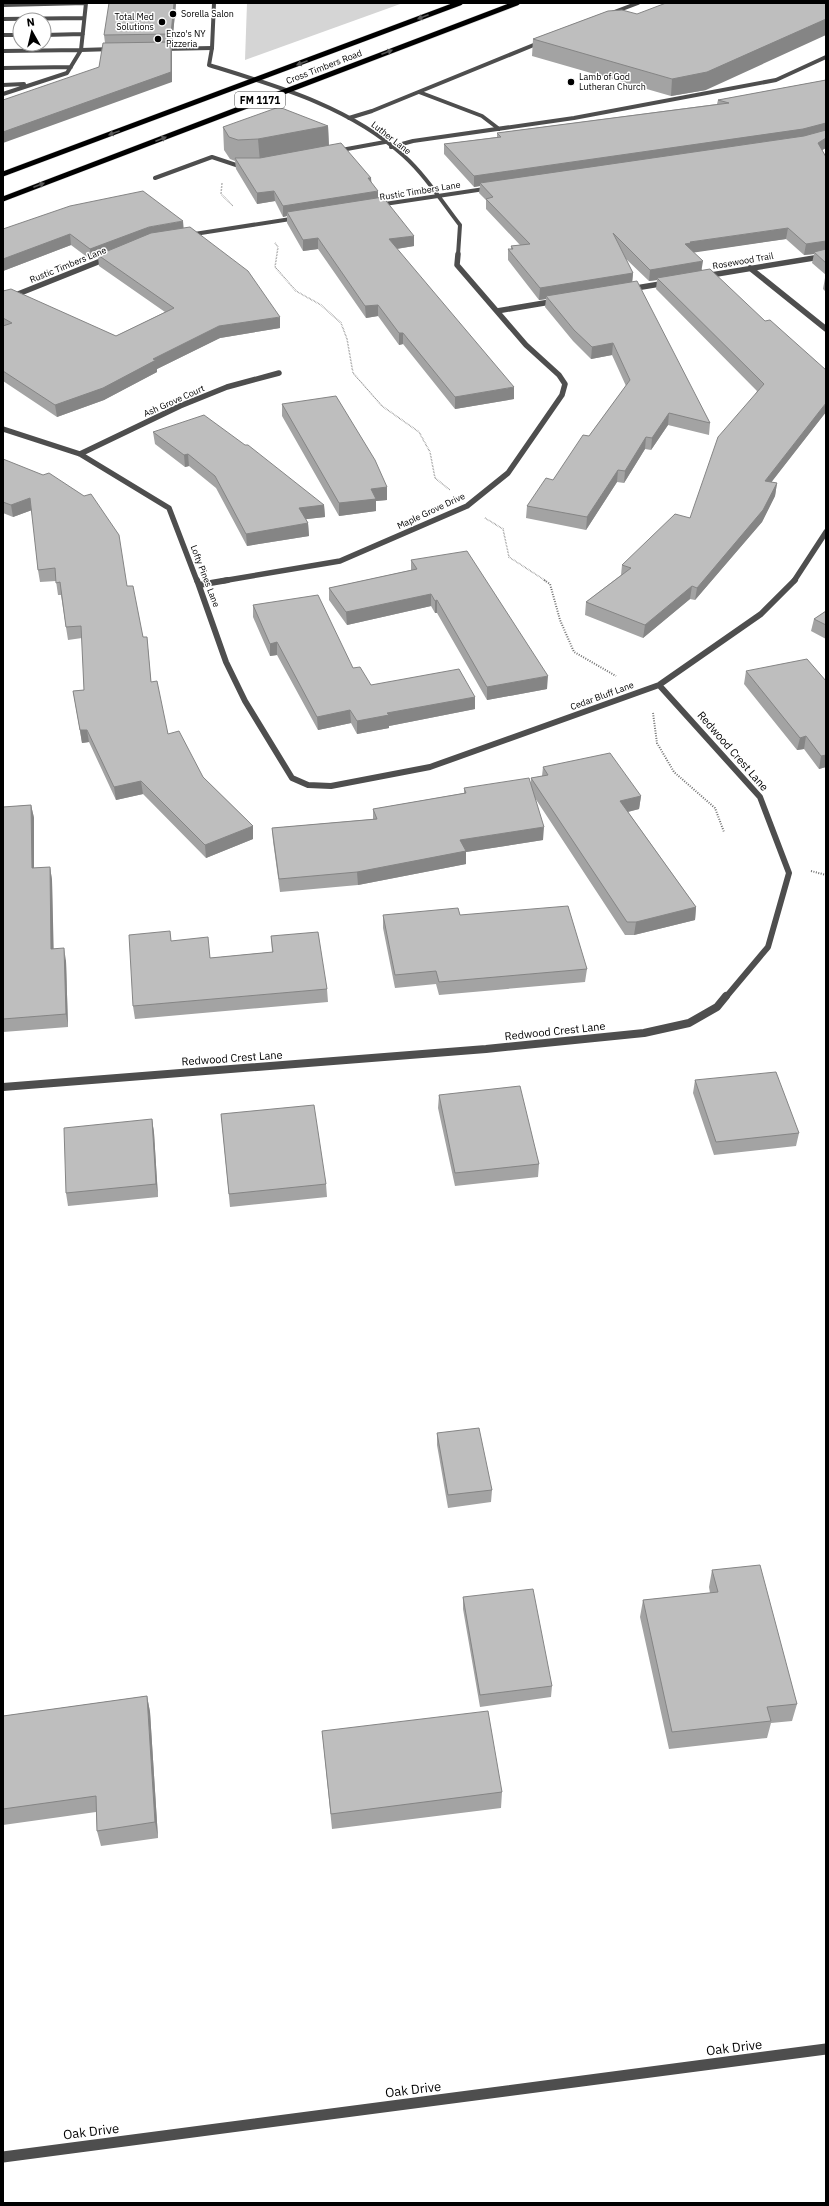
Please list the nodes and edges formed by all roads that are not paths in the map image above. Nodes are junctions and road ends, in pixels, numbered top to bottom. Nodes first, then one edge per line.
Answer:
1 (214, 3) edge
2 (460, 3) edge
3 (516, 3) edge
4 (638, 3) edge
5 (3, 4) edge
6 (25, 4) edge
7 (602, 17) edge
8 (84, 18) junction
9 (3, 19) edge
10 (83, 34) junction
11 (52, 35) edge
12 (544, 41) edge
13 (212, 48) junction
14 (120, 49) edge
15 (158, 49) edge
16 (81, 50) junction
17 (3, 51) edge
18 (826, 57) edge
19 (71, 67) junction
20 (3, 68) edge
21 (256, 80) junction
22 (30, 84) junction
23 (3, 85) edge
24 (285, 90) junction
25 (419, 92) junction
26 (3, 94) edge
27 (350, 118) junction
28 (499, 129) junction
29 (385, 142) junction
30 (391, 147) junction
31 (334, 151) edge
32 (253, 165) edge
33 (3, 174) edge
34 (155, 178) dead end
35 (498, 187) edge
36 (436, 196) junction
37 (3, 199) edge
38 (374, 206) edge
39 (305, 217) edge
40 (182, 236) edge
41 (115, 255) edge
42 (826, 256) edge
43 (750, 268) junction
44 (696, 277) edge
45 (674, 281) edge
46 (620, 290) edge
47 (3, 300) edge
48 (559, 301) edge
49 (497, 311) junction
50 (826, 329) edge
51 (279, 373) dead end
52 (3, 429) edge
53 (80, 454) junction
54 (826, 532) edge
55 (199, 585) junction
56 (659, 685) junction
57 (331, 786) joint
58 (3, 1087) edge
59 (826, 2049) edge
60 (3, 2156) edge

1 - 13 street
2 -> 21 main road, Cross Timbers Road / FM 1171
24 -> 3 main road, Cross Timbers Road / FM 1171
4 - 7 street
5 - 6 street
6 - 8 street
8 - 9 street
8 - 10 street
10 - 11 street
10 - 16 street
12 - 25 street
13 - 15 street
13 - 21 street, Luther Lane
14 - 16 street
16 - 17 street
16 - 19 street
18 - 28 street
19 - 20 street
19 - 22 street
21 - 24 street, Luther Lane
21 -> 33 main road, Cross Timbers Road / FM 1171
22 - 23 street
22 - 26 street
24 - 27 street, Luther Lane
37 -> 24 main road, Cross Timbers Road / FM 1171
25 - 27 street
25 - 28 street
27 - 29 street, Luther Lane
28 - 30 street
29 - 30 street, Luther Lane
29 - 31 street
30 - 36 street, Luther Lane
32 - 34 street
35 - 36 street, Rustic Timbers Lane
36 - 38 street, Rustic Timbers Lane
36 - 49 street, Luther Lane
39 - 40 street
41 - 47 street, Rustic Timbers Lane
42 - 43 street, Rosewood Trail
43 - 44 street, Rosewood Trail
43 - 50 street
45 - 46 street
48 - 49 street
49 - 55 street, Maple Grove Drive
51 - 53 street, Ash Grove Court
52 - 53 street, Lofty Pines Lane
53 - 55 street, Lofty Pines Lane
54 - 56 street, Cedar Bluff Lane
55 - 57 street, Lofty Pines Lane
56 - 57 street, Cedar Bluff Lane
56 - 58 street, Redwood Crest Lane
59 - 60 street, Oak Drive

